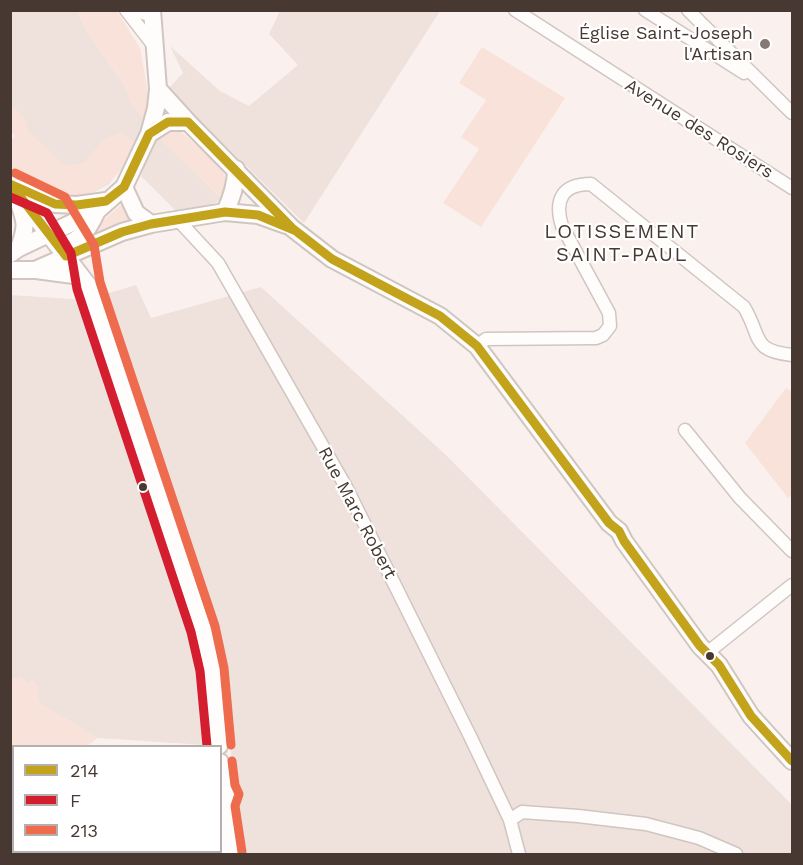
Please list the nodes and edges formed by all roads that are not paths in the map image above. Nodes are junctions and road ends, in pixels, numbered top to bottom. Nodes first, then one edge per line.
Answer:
1 (126, 10) edge
2 (134, 10) edge
3 (515, 10) edge
4 (645, 10) edge
5 (688, 10) edge
6 (152, 13) edge
7 (154, 46) junction
8 (763, 84) junction
9 (158, 89) junction
10 (792, 113) edge
11 (183, 121) junction
12 (149, 134) junction
13 (236, 176) junction
14 (11, 185) edge
15 (124, 187) junction
16 (792, 188) edge
17 (55, 204) junction
18 (101, 206) junction
19 (225, 212) junction
20 (183, 220) junction
21 (151, 224) junction
22 (68, 225) junction
23 (292, 228) junction
24 (49, 234) junction
25 (80, 245) junction
26 (15, 251) edge
27 (63, 252) junction
28 (10, 269) edge
29 (35, 270) junction
30 (85, 280) junction
31 (477, 346) junction
32 (792, 355) edge
33 (685, 430) dead end
34 (792, 551) edge
35 (792, 585) edge
36 (710, 657) junction
37 (219, 745) edge
38 (792, 762) edge
39 (222, 796) edge
40 (510, 820) junction
41 (230, 855) edge
42 (519, 855) edge
43 (736, 855) edge

1 - 7 street
2 - 6 street
3 - 16 street, Avenue des Rosiers
4 - 8 street
5 - 8 street
6 - 7 main road
7 - 9 main road
8 - 10 street
9 - 11 main road
9 - 12 main road
11 - 12 main road
11 - 13 main road
12 - 15 main road
13 - 19 main road
13 - 23 main road
14 - 17 main road
14 - 24 main road
14 - 26 main road
15 - 18 main road
15 - 21 main road
17 - 18 main road
17 - 22 main road
18 - 22 main road
18 - 25 main road
19 - 20 main road
19 - 23 main road
20 - 21 main road
20 - 40 street, Rue Marc Robert
21 - 25 main road
22 - 24 main road
22 - 25 main road
23 - 31 main road
24 - 26 main road
24 - 27 main road
25 - 27 main road
25 - 30 main road
27 - 28 main road
27 - 29 main road
27 - 30 main road
28 - 29 main road
29 - 30 main road
30 - 37 main road
31 - 32 street
31 - 36 main road
33 - 34 street
35 - 36 street
36 - 38 main road
39 - 41 main road
40 - 42 street, Rue Marc Robert
40 - 43 street

